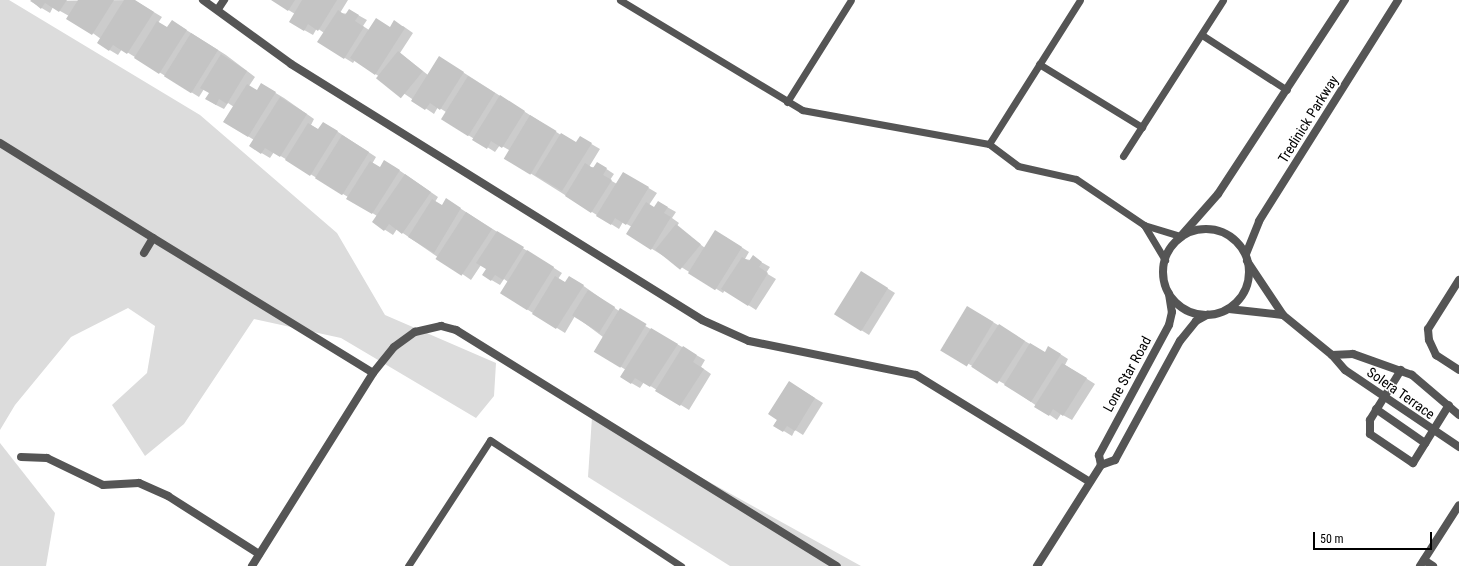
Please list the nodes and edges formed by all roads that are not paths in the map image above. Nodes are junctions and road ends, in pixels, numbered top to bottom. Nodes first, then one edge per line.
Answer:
1 (203, 0) edge
2 (224, 0) edge
3 (620, 0) edge
4 (851, 0) edge
5 (1080, 0) edge
6 (1223, 0) edge
7 (1345, 0) edge
8 (1398, 0) edge
9 (218, 9) junction
10 (1202, 35) junction
11 (1039, 64) junction
12 (1288, 90) junction
13 (788, 102) junction
14 (1142, 127) junction
15 (0, 143) edge
16 (989, 144) junction
17 (1123, 156) dead end
18 (1144, 225) junction
19 (1181, 236) junction
20 (153, 238) junction
21 (144, 252) dead end
22 (1247, 257) junction
23 (1165, 260) junction
24 (1459, 280) edge
25 (1169, 294) junction
26 (1229, 309) junction
27 (1207, 315) junction
28 (1283, 315) junction
29 (1332, 355) junction
30 (1401, 370) junction
31 (1459, 370) edge
32 (373, 373) junction
33 (1383, 396) junction
34 (1449, 405) junction
35 (1376, 409) junction
36 (1459, 415) edge
37 (1433, 431) junction
38 (1425, 443) junction
39 (1459, 447) edge
40 (21, 457) dead end
41 (1100, 465) junction
42 (1090, 482) junction
43 (1459, 505) edge
44 (260, 554) junction
45 (1422, 563) edge
46 (252, 566) edge
47 (408, 566) edge
48 (682, 566) edge
49 (837, 566) edge
50 (1037, 566) edge
51 (1434, 566) edge

1 - 9 street
2 - 9 street
3 - 13 lane
4 - 13 lane
5 - 11 lane
6 - 10 lane
7 - 12 street
8 - 22 street, Tredinick Parkway
9 - 42 street
10 - 12 lane
10 - 14 lane
11 - 14 lane
11 - 16 lane
12 - 19 street
13 - 16 lane
14 - 17 lane
15 - 20 street
16 - 18 lane
18 - 19 lane
18 - 23 lane
19 - 22 street
19 - 23 street
20 - 21 street
20 - 32 street
22 - 26 street
22 - 28 street, Solera Terrace
23 - 25 street
24 - 31 street
25 - 27 street
25 - 41 street, Lone Star Road
26 - 27 street
26 - 28 street
27 - 41 street, Lone Star Road
28 - 29 street, Solera Terrace
29 - 30 street, Solera Terrace
29 - 33 street, Solera Terrace
30 - 33 street
30 - 34 street, Solera Terrace
32 - 44 street
32 - 49 street
33 - 35 street
33 - 37 street, Solera Terrace
34 - 36 street, Solera Terrace
34 - 37 street
35 - 38 street
35 - 38 street
37 - 38 street
37 - 39 street, Solera Terrace
40 - 44 street
41 - 42 street, Lone Star Road
42 - 50 street, Lone Star Road
43 - 45 street
44 - 46 street
45 - 51 street
47 - 48 lane

